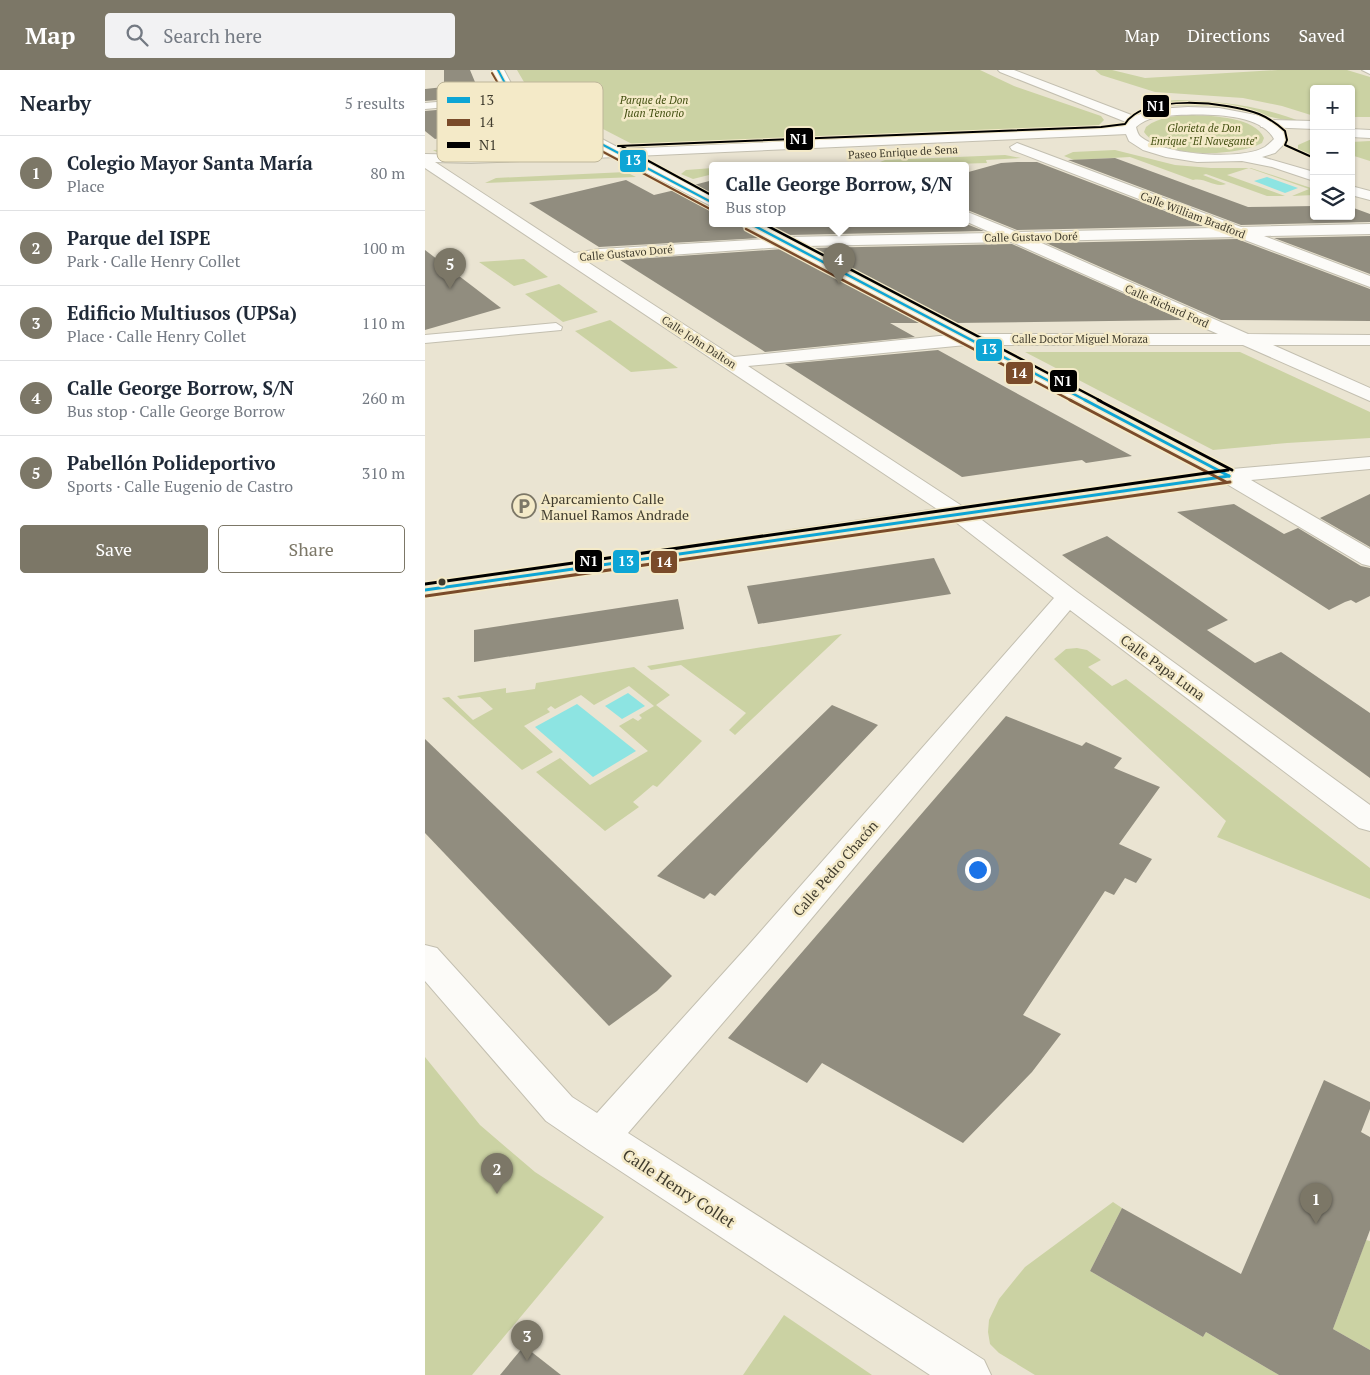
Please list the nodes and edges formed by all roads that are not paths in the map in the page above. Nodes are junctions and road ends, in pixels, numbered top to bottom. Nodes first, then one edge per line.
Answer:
1 (498, 70) edge
2 (1004, 70) edge
3 (1030, 70) edge
4 (504, 82) edge
5 (1160, 113) junction
6 (1266, 124) junction
7 (1310, 125) edge
8 (1355, 125) edge
9 (1370, 125) edge
10 (1132, 126) junction
11 (1355, 134) edge
12 (1370, 134) edge
13 (1310, 135) edge
14 (1137, 142) junction
15 (603, 144) edge
16 (1278, 144) junction
17 (1017, 147) junction
18 (618, 152) junction
19 (603, 153) edge
20 (1242, 158) junction
21 (449, 162) edge
22 (1310, 163) edge
23 (639, 164) junction
24 (431, 165) edge
25 (519, 169) junction
26 (502, 172) dead end
27 (1310, 176) edge
28 (1355, 178) edge
29 (1370, 183) edge
30 (1355, 191) edge
31 (1370, 196) edge
32 (709, 201) edge
33 (969, 218) edge
34 (757, 227) edge
35 (1370, 229) edge
36 (1237, 232) junction
37 (1014, 237) junction
38 (787, 242) junction
39 (572, 258) junction
40 (1370, 282) edge
41 (557, 327) dead end
42 (425, 339) edge
43 (968, 339) junction
44 (1245, 339) junction
45 (1370, 340) edge
46 (731, 363) junction
47 (1370, 395) edge
48 (1370, 463) edge
49 (1229, 476) junction
50 (958, 512) junction
51 (1370, 559) edge
52 (425, 590) edge
53 (1068, 597) junction
54 (1370, 820) edge
55 (425, 958) edge
56 (599, 1137) junction
57 (969, 1375) edge

1 - 4 street
2 - 10 street
3 - 5 street
5 - 6 street
5 - 10 street
6 - 7 street
6 - 16 street
8 - 9 street
10 - 14 street
10 - 18 street, Paseo Enrique de Sena
11 - 12 street
13 - 16 street
14 - 17 street, Paseo Enrique de Sena
14 - 20 street
15 - 18 street
16 - 20 street
16 - 22 street
17 - 23 street, Paseo Enrique de Sena
17 - 36 street, Calle William Bradford
18 - 19 street, Paseo Enrique de Sena
18 - 23 street
20 - 27 street
21 - 24 street, Paseo Enrique de Sena
23 - 25 street, Paseo Enrique de Sena
23 - 32 street
24 - 25 street, Paseo Enrique de Sena
24 - 39 street, Calle John Dalton
25 - 26 street, Paseo Enrique de Sena
28 - 29 street
30 - 31 street
33 - 37 street, Calle Richard Ford
34 - 38 street
35 - 36 street, Calle Gustavo Doré
36 - 37 street, Calle Gustavo Doré
36 - 40 street, Calle William Bradford
37 - 38 street, Calle Gustavo Doré
37 - 44 street, Calle Richard Ford
38 - 39 street, Calle Gustavo Doré
38 - 43 street
39 - 46 street, Calle John Dalton
41 - 42 street
43 - 44 street, Calle Doctor Miguel Moraza
43 - 46 street, Calle Doctor Miguel Moraza
43 - 49 street
44 - 45 street, Calle Doctor Miguel Moraza
44 - 47 street, Calle Richard Ford
46 - 50 street, Calle John Dalton
48 - 49 street
49 - 50 street
49 - 51 street
50 - 52 street
50 - 53 street, Calle Papa Luna
53 - 54 street, Calle Papa Luna
53 - 56 street, Calle Pedro Chacón
55 - 56 street, Calle Henry Collet
56 - 57 street, Calle Henry Collet

